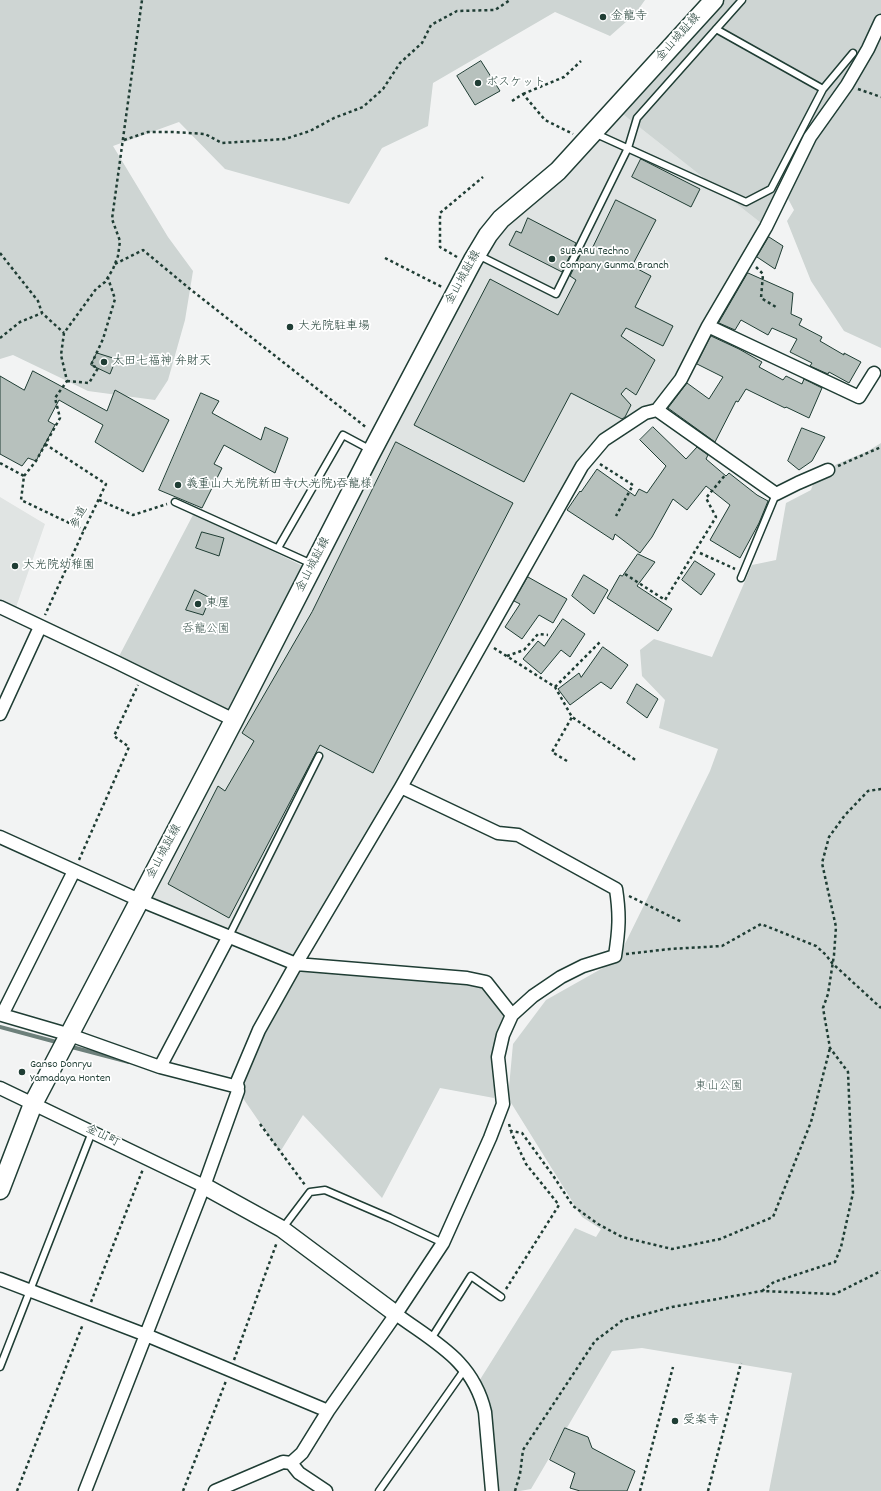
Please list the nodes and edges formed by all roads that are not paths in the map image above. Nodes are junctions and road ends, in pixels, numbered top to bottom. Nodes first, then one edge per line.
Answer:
1 (714, 0) edge
2 (742, 0) edge
3 (881, 21) edge
4 (716, 30) junction
5 (853, 53) dead end
6 (823, 89) junction
7 (589, 136) junction
8 (628, 148) junction
9 (473, 260) junction
10 (708, 326) junction
11 (874, 373) dead end
12 (657, 410) junction
13 (375, 444) junction
14 (828, 470) road end
15 (776, 494) junction
16 (176, 502) road end
17 (278, 548) junction
18 (314, 564) junction
19 (742, 576) road end
20 (0, 607) edge
21 (40, 627) junction
22 (0, 714) edge
23 (234, 720) junction
24 (319, 756) dead end
25 (401, 787) junction
26 (0, 837) edge
27 (74, 871) junction
28 (140, 900) junction
29 (228, 936) junction
30 (296, 964) junction
31 (512, 1015) junction
32 (69, 1035) junction
33 (160, 1066) junction
34 (238, 1087) junction
35 (0, 1088) edge
36 (33, 1104) junction
37 (92, 1132) junction
38 (204, 1186) junction
39 (0, 1190) edge
40 (282, 1229) junction
41 (443, 1243) junction
42 (0, 1279) edge
43 (30, 1290) junction
44 (501, 1297) road end
45 (396, 1314) junction
46 (146, 1335) junction
47 (431, 1340) junction
48 (0, 1367) edge
49 (465, 1369) junction
50 (328, 1411) junction
51 (291, 1463) junction
52 (85, 1491) edge
53 (215, 1491) edge
54 (326, 1491) edge
55 (379, 1491) edge
56 (492, 1491) edge

1 - 7 main road, 金山城趾線
2 - 4 lane
3 - 10 street
4 - 6 lane
4 - 8 lane
5 - 6 lane
6 - 8 lane
7 - 8 lane
7 - 9 main road, 金山城趾線
8 - 9 lane
9 - 13 main road, 金山城趾線
10 - 11 street
10 - 12 street
12 - 15 street
12 - 25 street
13 - 17 lane
13 - 18 main road, 金山城趾線
14 - 15 street
15 - 19 lane
16 - 17 lane
17 - 18 lane
18 - 23 main road, 金山城趾線
20 - 21 street
21 - 22 street
21 - 23 street
23 - 28 main road, 金山城趾線
24 - 29 lane
25 - 30 street
25 - 31 street
26 - 27 street
27 - 28 street
27 - 32 street
28 - 29 street
28 - 32 main road, 金山城趾線
29 - 30 street
29 - 33 street
30 - 31 street
30 - 34 street
31 - 41 street
32 - 33 street
32 - 36 main road, 金山城趾線
33 - 34 street
34 - 38 street
35 - 36 street, 金山町
36 - 37 street, 金山町
36 - 39 main road, 金山城趾線
37 - 38 street, 金山町
37 - 43 lane
38 - 40 street
38 - 46 street
40 - 41 lane
40 - 45 street
41 - 45 street
42 - 43 street
43 - 46 street
43 - 48 lane
44 - 47 lane
45 - 47 street
45 - 50 street
46 - 50 street
46 - 52 street
47 - 49 street
49 - 55 lane
49 - 56 street
50 - 51 street
51 - 53 street
51 - 54 street

